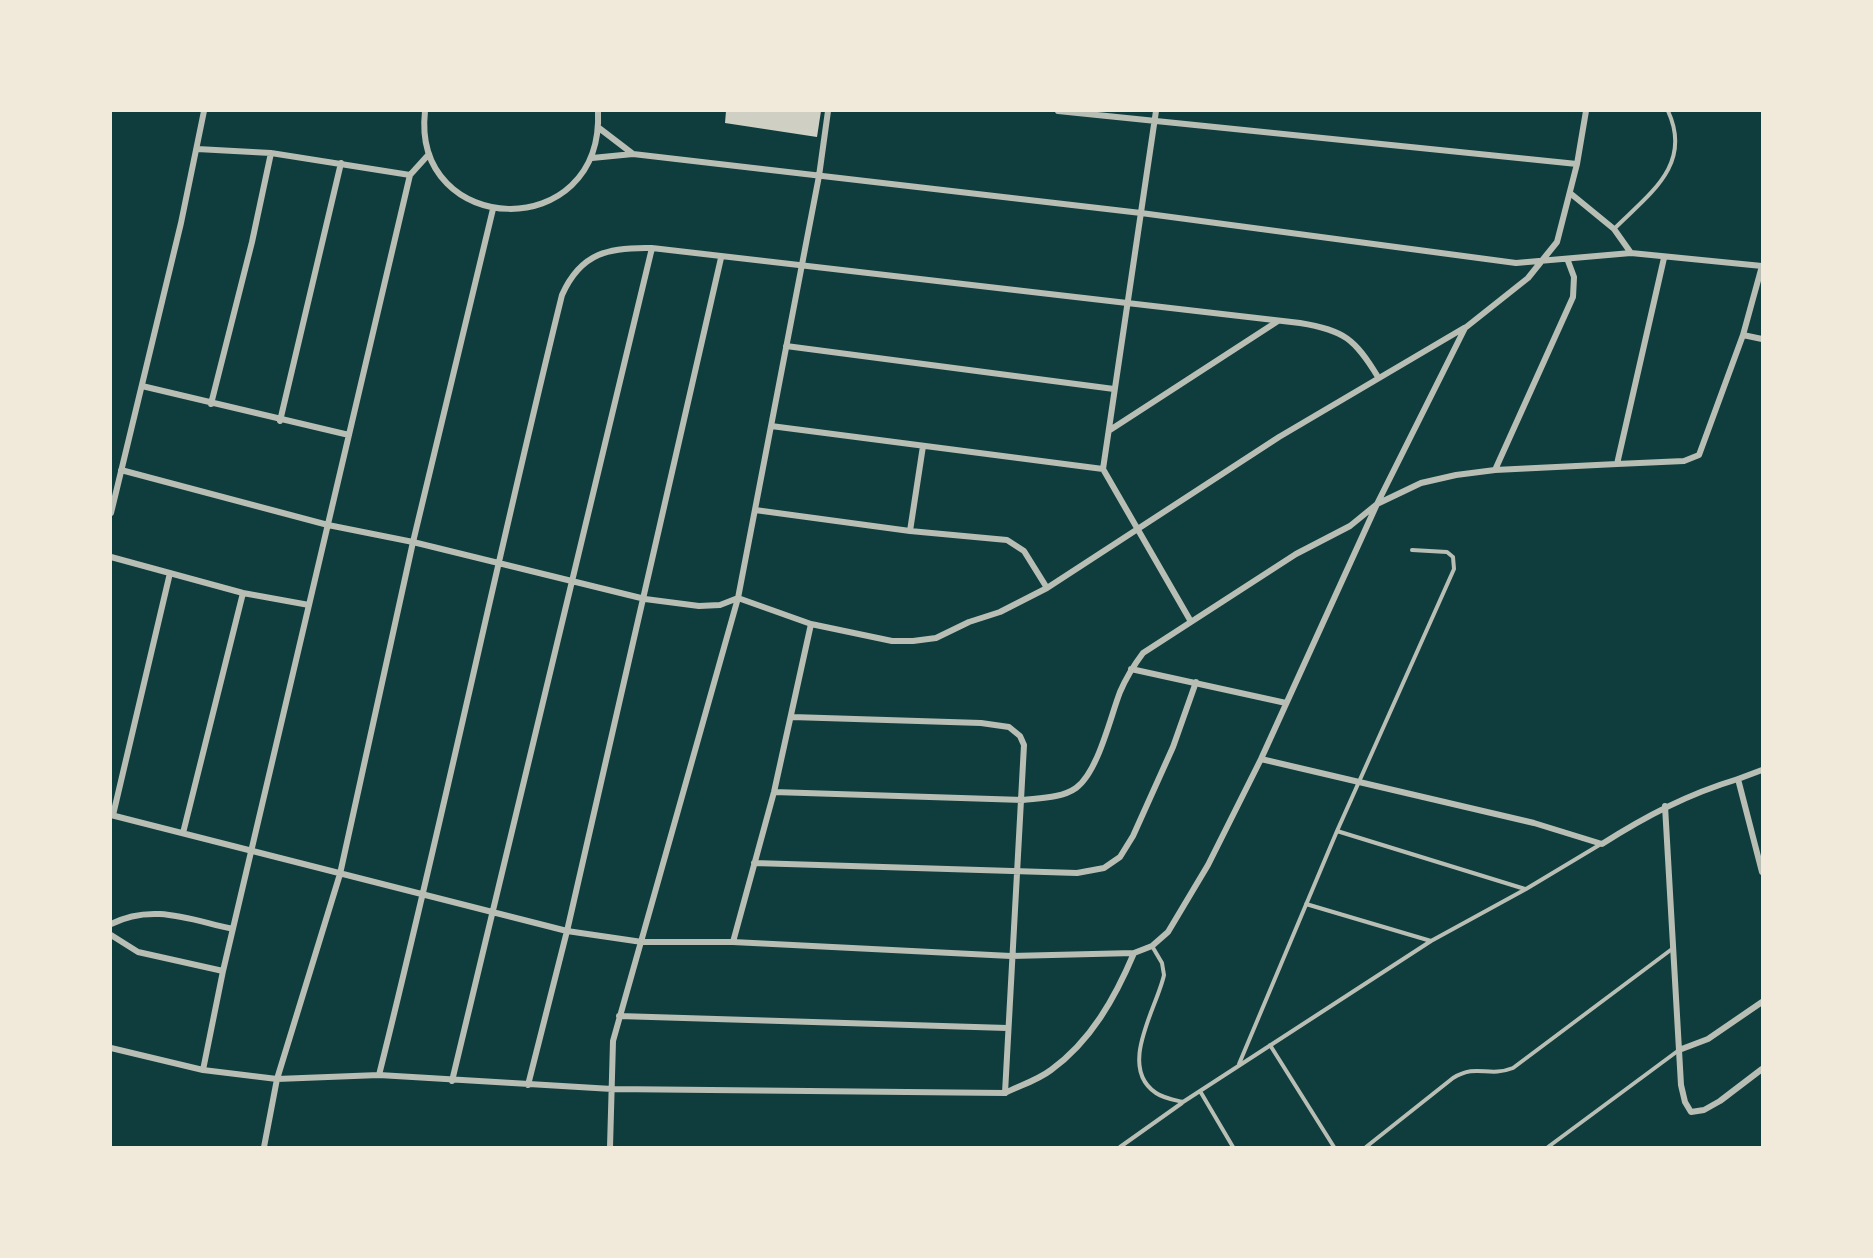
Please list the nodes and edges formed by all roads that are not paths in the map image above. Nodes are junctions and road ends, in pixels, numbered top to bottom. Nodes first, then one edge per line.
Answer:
1 (204, 111) edge
2 (425, 111) edge
3 (598, 111) edge
4 (828, 111) edge
5 (1058, 111) edge
6 (1156, 111) edge
7 (1586, 111) edge
8 (1668, 111) edge
9 (1154, 121) junction
10 (599, 128) junction
11 (196, 149) junction
12 (271, 153) junction
13 (429, 154) junction
14 (633, 154) junction
15 (592, 158) junction
16 (341, 163) junction
17 (1577, 164) junction
18 (410, 175) junction
19 (819, 176) junction
20 (1570, 193) junction
21 (493, 209) junction
22 (1141, 213) junction
23 (1614, 229) junction
24 (652, 248) junction
25 (1631, 253) junction
26 (721, 258) junction
27 (1665, 258) junction
28 (1544, 260) junction
29 (1568, 261) junction
30 (800, 266) junction
31 (1762, 266) edge
32 (1128, 304) junction
33 (1278, 321) junction
34 (1465, 328) junction
35 (1743, 335) junction
36 (1762, 339) edge
37 (786, 346) junction
38 (1378, 377) junction
39 (142, 386) junction
40 (1114, 389) junction
41 (211, 404) junction
42 (280, 421) junction
43 (771, 426) junction
44 (1110, 430) junction
45 (349, 435) junction
46 (923, 446) junction
47 (1617, 464) junction
48 (1103, 469) junction
49 (122, 470) junction
50 (1495, 470) junction
51 (1377, 504) junction
52 (755, 510) junction
53 (111, 513) edge
54 (328, 525) junction
55 (1138, 530) junction
56 (910, 531) junction
57 (413, 542) junction
58 (1412, 550) dead end
59 (111, 557) edge
60 (497, 563) junction
61 (170, 573) junction
62 (573, 581) junction
63 (1047, 588) junction
64 (243, 593) junction
65 (738, 598) junction
66 (645, 599) junction
67 (309, 605) junction
68 (1191, 620) junction
69 (811, 624) junction
70 (1131, 669) junction
71 (1196, 681) junction
72 (1286, 703) junction
73 (792, 717) junction
74 (1261, 759) junction
75 (1762, 770) edge
76 (1738, 779) junction
77 (1357, 783) junction
78 (774, 792) junction
79 (1023, 800) junction
80 (1665, 807) junction
81 (112, 815) edge
82 (1336, 831) junction
83 (183, 833) junction
84 (1602, 844) junction
85 (251, 851) junction
86 (754, 863) junction
87 (1019, 872) junction
88 (1762, 872) edge
89 (340, 874) junction
90 (1526, 889) junction
91 (424, 895) junction
92 (1306, 904) junction
93 (495, 911) junction
94 (111, 924) edge
95 (233, 929) junction
96 (567, 931) junction
97 (111, 935) edge
98 (1431, 941) junction
99 (642, 942) junction
100 (733, 942) junction
101 (1152, 946) junction
102 (1672, 948) junction
103 (1134, 953) junction
104 (1011, 956) junction
105 (223, 970) junction
106 (1762, 1002) edge
107 (619, 1016) junction
108 (1007, 1028) junction
109 (1270, 1045) junction
110 (111, 1048) edge
111 (1679, 1050) junction
112 (1238, 1065) junction
113 (1762, 1069) edge
114 (203, 1070) junction
115 (379, 1075) junction
116 (277, 1079) junction
117 (452, 1081) junction
118 (528, 1085) junction
119 (612, 1089) junction
120 (1200, 1090) junction
121 (1005, 1093) junction
122 (1183, 1102) junction
123 (1130, 1140) junction
124 (264, 1147) edge
125 (610, 1147) edge
126 (1120, 1147) edge
127 (1134, 1147) edge
128 (1233, 1147) edge
129 (1334, 1147) edge
130 (1366, 1147) edge
131 (1548, 1147) edge

1 - 11 street
2 - 13 street
3 - 10 street
4 - 19 street
5 - 9 street
6 - 9 street
7 - 17 street
8 - 23 lane
9 - 17 street
9 - 22 street
10 - 14 street
10 - 15 street
11 - 12 street
11 - 39 street
12 - 16 street
12 - 41 street
13 - 18 street
13 - 21 street
14 - 15 street
14 - 19 street
15 - 21 street
16 - 18 street
16 - 42 street
17 - 20 street
18 - 45 street
19 - 22 street
19 - 30 street
20 - 23 street
20 - 28 street
21 - 57 street
22 - 28 street
22 - 32 street
23 - 25 street
24 - 26 street
24 - 60 street
24 - 62 street
25 - 27 street
25 - 29 street
26 - 30 street
26 - 66 street
27 - 31 street
27 - 47 street
28 - 29 street
28 - 34 street
29 - 50 street
30 - 32 street
30 - 37 street
31 - 35 street
32 - 33 street
32 - 40 street
33 - 38 street
33 - 44 street
34 - 38 street
34 - 51 street
35 - 36 street
35 - 47 street
37 - 40 street
37 - 43 street
38 - 55 street
39 - 41 street
39 - 49 street
40 - 44 street
41 - 42 street
42 - 45 street
43 - 46 street
43 - 52 street
44 - 48 street
45 - 54 street
46 - 48 street
46 - 56 street
47 - 50 street
48 - 55 street
49 - 53 street
49 - 54 street
50 - 51 street
51 - 68 street
51 - 72 street
52 - 56 street
52 - 65 street
54 - 57 street
54 - 67 street
55 - 63 street
55 - 68 street
56 - 63 street
57 - 60 street
57 - 89 street
58 - 77 lane
59 - 61 street
60 - 62 street
60 - 91 street
61 - 64 street
61 - 81 street
62 - 66 street
62 - 93 street
63 - 69 street
64 - 67 street
64 - 83 street
65 - 66 street
65 - 69 street
65 - 99 street
66 - 96 street
67 - 85 street
68 - 70 street
69 - 73 street
70 - 71 street
70 - 79 street
71 - 72 street
71 - 87 street
72 - 74 street
73 - 78 street
73 - 79 street
74 - 77 street
74 - 101 street
75 - 76 street
76 - 80 street
76 - 88 street
77 - 82 lane
77 - 84 street
78 - 79 street
78 - 86 street
79 - 87 street
80 - 84 street
80 - 102 street
81 - 83 street
82 - 90 lane
82 - 92 lane
83 - 85 street
84 - 90 lane
85 - 89 street
85 - 95 street
86 - 87 street
86 - 100 street
87 - 104 street
89 - 91 street
89 - 116 street
90 - 98 lane
91 - 93 street
91 - 115 street
92 - 98 lane
92 - 112 lane
93 - 96 street
93 - 117 street
94 - 95 street
95 - 105 street
96 - 99 street
96 - 118 street
97 - 105 street
98 - 109 lane
99 - 100 street
99 - 107 street
100 - 104 street
101 - 103 street
101 - 122 lane
102 - 111 street
102 - 130 lane
103 - 104 street
103 - 121 street
104 - 108 street
105 - 114 street
106 - 111 street
107 - 108 street
107 - 119 street
108 - 121 street
109 - 112 lane
109 - 129 lane
110 - 114 street
111 - 113 street
111 - 131 lane
112 - 120 lane
114 - 116 street
115 - 116 street
115 - 117 street
116 - 124 street
117 - 118 street
118 - 119 street
119 - 121 street
119 - 125 street
120 - 122 lane
120 - 128 lane
122 - 123 lane
123 - 126 lane
123 - 127 lane

